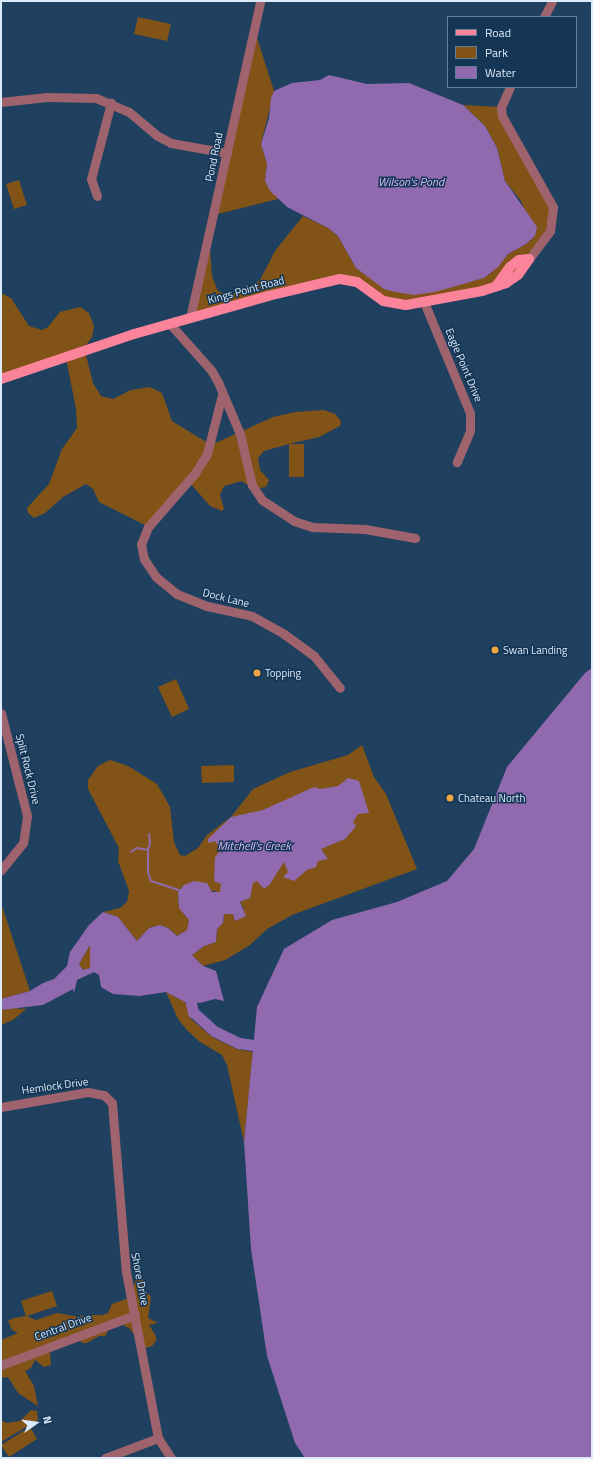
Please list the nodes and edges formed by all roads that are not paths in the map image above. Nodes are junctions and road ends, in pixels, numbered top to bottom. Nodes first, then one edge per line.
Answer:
1 (260, 1) edge
2 (552, 1) edge
3 (544, 16) edge
4 (510, 88) edge
5 (1, 102) edge
6 (111, 103) junction
7 (227, 153) junction
8 (97, 196) dead end
9 (529, 259) joint
10 (424, 302) junction
11 (190, 318) junction
12 (170, 324) junction
13 (1, 379) edge
14 (222, 394) junction
15 (457, 462) dead end
16 (415, 538) dead end
17 (340, 688) dead end
18 (1, 713) edge
19 (1, 870) edge
20 (110, 1100) joint
21 (1, 1107) edge
22 (135, 1314) junction
23 (1, 1365) edge
24 (158, 1438) junction
25 (105, 1458) edge
26 (171, 1458) edge

1 - 7 street, Pond Road
2 - 3 street
4 - 9 street, Kings Point Road
5 - 6 street
6 - 7 street
6 - 8 street
7 - 11 street, Pond Road
9 - 10 main road, Kings Point Road
10 - 11 main road, Kings Point Road
10 - 15 street, Eagle Point Drive
11 - 12 main road, Kings Point Road
12 - 13 main road, Kings Point Road
12 - 14 street
14 - 16 street
14 - 17 street, Dock Lane
18 - 19 street, Split Rock Drive
20 - 21 street, Hemlock Drive
20 - 22 street, Shore Drive
22 - 23 street, Central Drive
22 - 24 street, Shore Drive
24 - 25 street
24 - 26 street, Shore Drive

